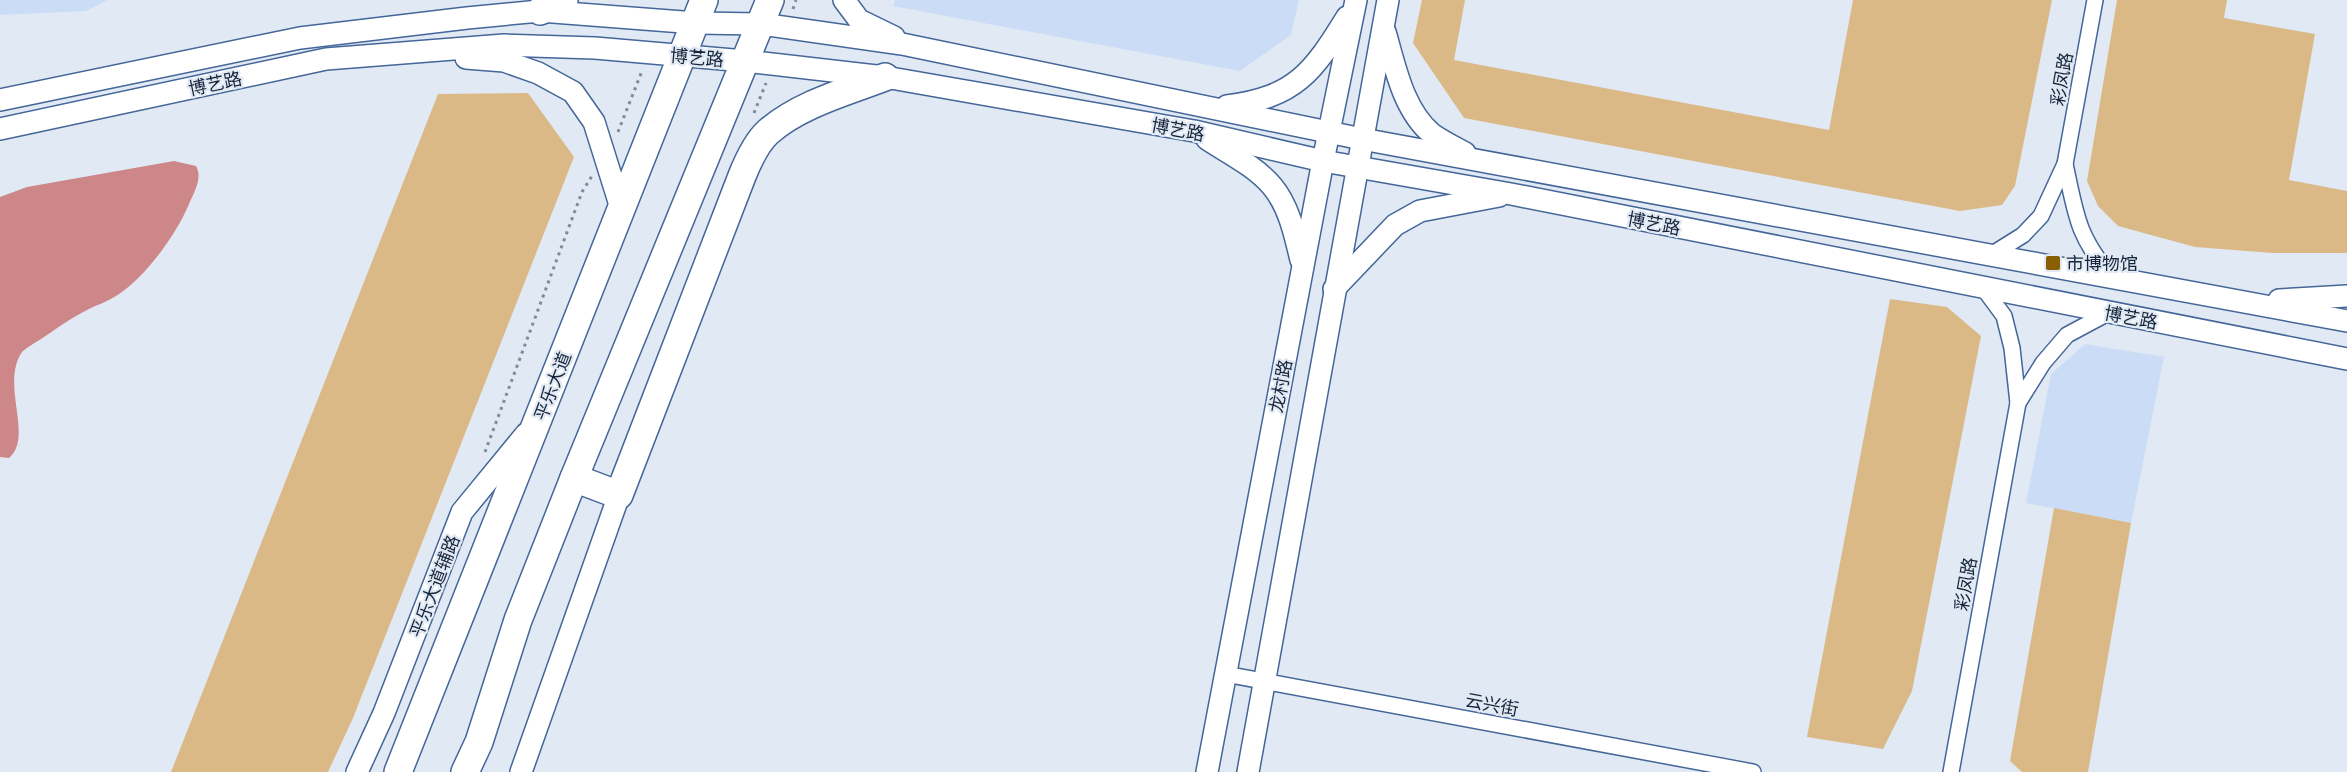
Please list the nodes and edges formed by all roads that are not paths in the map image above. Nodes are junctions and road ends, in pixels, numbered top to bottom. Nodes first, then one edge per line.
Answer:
1 (844, 0) edge
2 (1388, 0) edge
3 (2095, 0) edge
4 (1356, 2) edge
5 (552, 5) edge
6 (700, 12) edge
7 (765, 12) edge
8 (1383, 27) junction
9 (914, 46) junction
10 (400, 53) junction
11 (681, 55) junction
12 (744, 61) junction
13 (885, 77) junction
14 (0, 100) edge
15 (1211, 109) junction
16 (0, 129) edge
17 (1194, 131) junction
18 (1329, 131) junction
19 (1362, 139) junction
20 (1476, 160) junction
21 (1323, 161) junction
22 (2065, 164) junction
23 (1357, 167) junction
24 (1511, 194) junction
25 (621, 208) junction
26 (1991, 255) junction
27 (1303, 267) junction
28 (2112, 277) junction
29 (1984, 289) junction
30 (1334, 290) junction
31 (2347, 296) edge
32 (2246, 302) junction
33 (2110, 312) junction
34 (2347, 321) edge
35 (2347, 359) edge
36 (2018, 403) junction
37 (540, 417) junction
38 (574, 478) junction
39 (620, 495) junction
40 (1225, 674) junction
41 (1263, 681) junction
42 (357, 772) edge
43 (398, 772) edge
44 (465, 772) edge
45 (521, 772) edge
46 (1207, 772) edge
47 (1248, 772) edge
48 (1753, 772) edge
49 (1951, 772) edge

1 - 9 main road
2 - 8 main road, 龙村路
3 - 22 street, 彩凤路
4 - 15 main road
4 - 18 main road, 龙村路
5 - 6 main road, 博艺路
5 - 14 main road, 博艺路
6 - 7 main road, 博艺路
6 - 11 highway, 平乐大道
7 - 9 main road, 博艺路
7 - 12 highway
8 - 19 main road, 龙村路
8 - 20 main road
9 - 15 main road, 博艺路
10 - 11 main road, 博艺路
10 - 16 main road, 博艺路
10 - 25 main road
11 - 12 main road, 博艺路
11 - 25 highway, 平乐大道
12 - 13 main road, 博艺路
12 - 38 highway
13 - 17 main road, 博艺路
13 - 39 highway
15 - 18 main road, 博艺路
17 - 21 main road, 博艺路
17 - 27 main road
18 - 19 main road, 博艺路
18 - 21 main road, 龙村路
19 - 20 main road, 博艺路
19 - 23 main road, 龙村路
20 - 26 main road, 博艺路
21 - 23 main road, 博艺路
21 - 27 main road, 龙村路
22 - 26 street
22 - 28 street
23 - 24 main road, 博艺路
23 - 30 main road, 龙村路
24 - 29 main road, 博艺路
24 - 30 main road
25 - 37 highway, 平乐大道
26 - 28 main road, 博艺路
27 - 40 main road, 龙村路
28 - 32 main road, 博艺路
29 - 33 main road, 博艺路
29 - 36 street, 彩凤路
30 - 41 main road, 龙村路
31 - 32 main road
32 - 34 main road, 博艺路
33 - 35 main road, 博艺路
33 - 36 street, 彩凤路
36 - 49 street, 彩凤路
37 - 42 main road, 平乐大道辅路
37 - 43 highway, 平乐大道
38 - 39 highway
38 - 44 highway
39 - 45 main road
40 - 41 street, 云兴街
40 - 46 main road, 龙村路
41 - 47 main road, 龙村路
41 - 48 street, 云兴街

